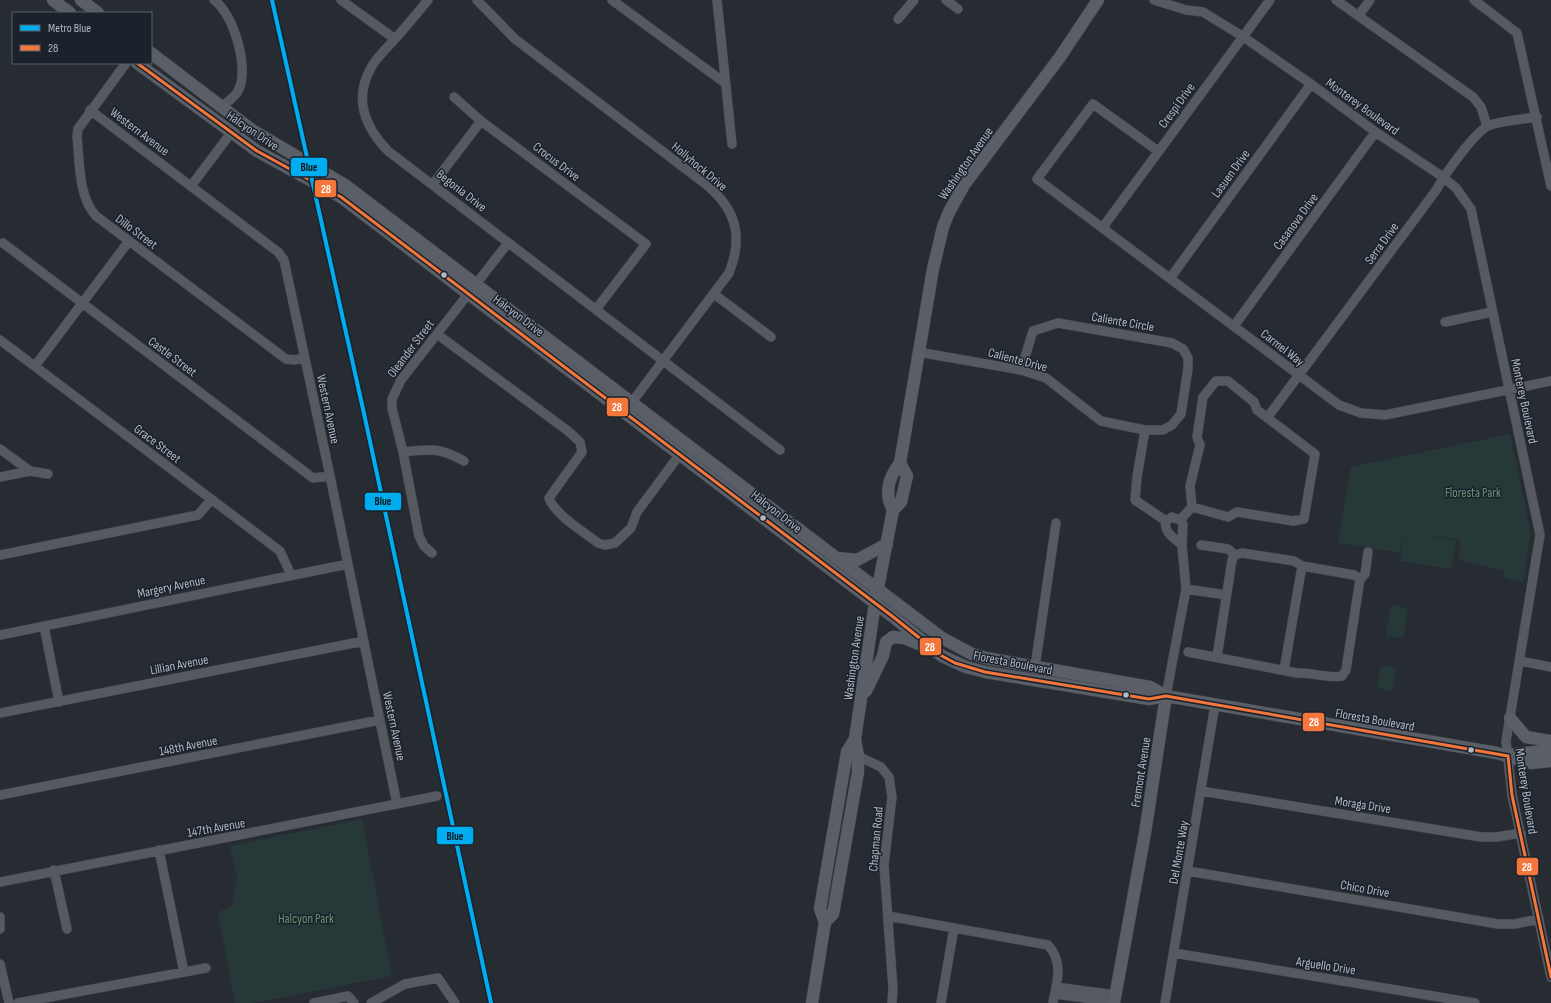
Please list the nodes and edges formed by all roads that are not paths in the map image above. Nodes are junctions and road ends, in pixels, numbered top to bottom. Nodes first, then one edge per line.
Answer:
1 (53, 0) edge
2 (81, 0) edge
3 (214, 0) edge
4 (341, 0) edge
5 (428, 0) edge
6 (477, 0) edge
7 (612, 0) edge
8 (717, 0) edge
9 (914, 0) edge
10 (946, 0) edge
11 (1098, 0) edge
12 (1154, 0) edge
13 (1270, 0) edge
14 (1336, 0) edge
15 (1370, 0) edge
16 (1479, 2) edge
17 (958, 9) dead end
18 (69, 12) edge
19 (97, 12) edge
20 (1359, 15) junction
21 (898, 19) dead end
22 (1242, 36) junction
23 (395, 39) junction
24 (152, 54) edge
25 (125, 64) edge
26 (138, 64) edge
27 (725, 83) junction
28 (1311, 84) junction
29 (454, 97) dead end
30 (221, 106) junction
31 (90, 110) junction
32 (1537, 117) junction
33 (481, 121) junction
34 (1487, 126) junction
35 (231, 133) junction
36 (1377, 133) junction
37 (732, 144) dead end
38 (1158, 152) junction
39 (1443, 177) junction
40 (433, 184) junction
41 (191, 186) junction
42 (1551, 186) edge
43 (372, 221) junction
44 (396, 224) junction
45 (1103, 227) junction
46 (129, 240) junction
47 (3, 243) dead end
48 (508, 243) junction
49 (1170, 277) junction
50 (476, 284) junction
51 (468, 294) junction
52 (714, 294) junction
53 (82, 304) junction
54 (597, 308) junction
55 (1492, 312) junction
56 (1445, 322) dead end
57 (1234, 326) junction
58 (437, 334) junction
59 (771, 337) dead end
60 (0, 340) edge
61 (918, 352) junction
62 (304, 358) junction
63 (663, 360) junction
64 (35, 366) junction
65 (1021, 370) junction
66 (1299, 376) junction
67 (1551, 381) edge
68 (1510, 390) junction
69 (632, 402) junction
70 (1181, 414) joint
71 (1267, 418) junction
72 (1145, 430) junction
73 (0, 449) edge
74 (780, 450) dead end
75 (403, 452) junction
76 (680, 454) junction
77 (464, 461) dead end
78 (30, 472) junction
79 (48, 474) dead end
80 (330, 476) junction
81 (0, 477) edge
82 (211, 500) junction
83 (1192, 507) junction
84 (1180, 520) junction
85 (1166, 521) junction
86 (1056, 523) dead end
87 (887, 544) junction
88 (1182, 545) junction
89 (1201, 545) dead end
90 (1368, 552) dead end
91 (432, 553) dead end
92 (0, 555) edge
93 (1235, 555) junction
94 (836, 557) junction
95 (348, 564) junction
96 (1302, 566) junction
97 (291, 575) junction
98 (1360, 578) junction
99 (1186, 589) junction
100 (878, 590) junction
101 (1226, 596) junction
102 (875, 603) junction
103 (44, 626) junction
104 (0, 635) edge
105 (364, 641) junction
106 (1188, 652) dead end
107 (942, 656) junction
108 (1217, 657) junction
109 (1520, 661) junction
110 (1035, 667) junction
111 (1551, 667) edge
112 (1284, 670) junction
113 (1166, 696) junction
114 (59, 702) junction
115 (860, 702) junction
116 (1215, 705) junction
117 (0, 713) edge
118 (1510, 718) junction
119 (380, 720) junction
120 (855, 739) junction
121 (1551, 741) edge
122 (1551, 750) edge
123 (858, 756) junction
124 (1508, 756) junction
125 (1551, 761) edge
126 (845, 763) junction
127 (1202, 791) junction
128 (0, 795) edge
129 (437, 796) dead end
130 (397, 804) junction
131 (1521, 833) junction
132 (159, 850) junction
133 (54, 870) junction
134 (1188, 871) junction
135 (0, 882) edge
136 (888, 916) junction
137 (0, 917) edge
138 (1538, 919) junction
139 (825, 922) junction
140 (0, 928) edge
141 (67, 928) dead end
142 (954, 928) junction
143 (1174, 953) junction
144 (0, 964) edge
145 (206, 968) dead end
146 (184, 972) junction
147 (1551, 977) edge
148 (1055, 990) junction
149 (1114, 1000) edge
150 (9, 1003) edge
151 (18, 1003) edge
152 (314, 1003) edge
153 (354, 1003) edge
154 (371, 1003) edge
155 (455, 1003) edge
156 (812, 1003) edge
157 (892, 1003) edge
158 (941, 1003) edge
159 (1053, 1003) edge
160 (1165, 1003) edge
161 (1475, 1003) edge

1 - 18 main road
2 - 19 main road
3 - 30 street
4 - 23 street
5 - 23 street, Begonia Drive
6 - 52 street, Hollyhock Drive
7 - 27 street
8 - 27 street
9 - 21 street
10 - 17 street
11 - 61 main road, Washington Avenue
12 - 22 street, Monterey Boulevard
13 - 22 street, Crespi Drive
14 - 20 street
15 - 20 street
16 - 32 street
20 - 34 street
22 - 28 street, Monterey Boulevard
22 - 38 street, Crespi Drive
23 - 40 street, Begonia Drive
24 - 30 main road, Halcyon Drive
25 - 31 street, Dillo Street
26 - 35 main road, Halcyon Drive
27 - 37 street
28 - 36 street, Monterey Boulevard
28 - 49 street, Lasuen Drive
29 - 33 street, Crocus Drive
30 - 44 main road, Halcyon Drive
31 - 41 street, Western Avenue
31 - 46 street, Dillo Street
32 - 34 street
32 - 42 street
33 - 40 street
33 - 54 street, Crocus Drive
34 - 39 street, Serra Drive
35 - 41 street
35 - 43 main road, Halcyon Drive
36 - 39 street, Monterey Boulevard
36 - 57 street, Casanova Drive
38 - 45 street, Crespi Drive
38 - 45 street, Carmel Way
39 - 55 street, Monterey Boulevard
39 - 66 street, Serra Drive
40 - 48 street, Begonia Drive
41 - 62 street, Western Avenue
43 - 44 main road
43 - 51 main road, Halcyon Drive
44 - 50 main road, Halcyon Drive
45 - 49 street, Carmel Way
46 - 53 street
46 - 62 street, Dillo Street
47 - 53 street, Castle Street
48 - 50 street, Oleander Street
48 - 54 street, Begonia Drive
49 - 57 street, Carmel Way
50 - 51 street, Oleander Street
50 - 69 main road, Halcyon Drive
51 - 58 street, Oleander Street
51 - 76 main road, Halcyon Drive
52 - 59 street
52 - 63 street, Hollyhock Drive
53 - 64 street
53 - 80 street, Castle Street
54 - 63 street, Begonia Drive
55 - 56 street
55 - 68 street, Monterey Boulevard
57 - 66 street, Carmel Way
58 - 75 street, Oleander Street
58 - 76 street
60 - 64 street, Grace Street
61 - 65 street, Caliente Drive
61 - 87 main road, Washington Avenue
62 - 80 street, Western Avenue
63 - 69 street, Hollyhock Drive
63 - 74 street, Begonia Drive
64 - 82 street, Grace Street
65 - 70 street, Caliente Circle
65 - 72 street, Caliente Drive
66 - 68 street, Carmel Way
66 - 71 street, Serra Drive
67 - 68 street, Carmel Way
68 - 109 street, Monterey Boulevard
69 - 94 main road, Halcyon Drive
70 - 72 street, Caliente Drive
71 - 83 street
71 - 83 street
72 - 85 street
73 - 78 street
75 - 77 street
75 - 91 street, Oleander Street
76 - 102 main road, Halcyon Drive
78 - 79 street
78 - 81 street
80 - 95 street, Western Avenue
82 - 92 street
82 - 97 street, Grace Street
83 - 84 street
84 - 85 street
84 - 88 street, Fremont Avenue
85 - 88 street
86 - 110 street
87 - 94 main road
87 - 100 main road, Washington Avenue
88 - 99 street, Fremont Avenue
89 - 93 street
90 - 98 street
93 - 96 street
93 - 101 street
94 - 100 main road, Halcyon Drive
95 - 97 street, Margery Avenue
95 - 105 street, Western Avenue
96 - 98 street
96 - 112 street
97 - 103 street, Margery Avenue
98 - 112 street
99 - 101 street
99 - 113 street, Fremont Avenue
100 - 102 main road, Washington Avenue
100 - 110 main road, Floresta Boulevard
101 - 108 street
102 - 107 main road, Floresta Boulevard
102 - 115 main road, Washington Avenue
103 - 104 street, Margery Avenue
103 - 114 street
105 - 114 street, Lillian Avenue
105 - 119 street, Western Avenue
106 - 108 street
107 - 113 main road, Floresta Boulevard
107 - 115 main road
108 - 112 street
109 - 111 street
109 - 118 street, Monterey Boulevard
110 - 113 main road, Floresta Boulevard
113 - 116 main road, Floresta Boulevard
113 - 149 main road, Fremont Avenue
114 - 117 street, Lillian Avenue
115 - 120 main road, Washington Avenue
116 - 124 main road, Floresta Boulevard
116 - 127 street, Del Monte Way
118 - 121 main road
118 - 124 street, Monterey Boulevard
119 - 128 street, 148th Avenue
119 - 130 street, Western Avenue
120 - 123 main road, Washington Avenue
120 - 126 main road, Washington Avenue
122 - 124 main road, Floresta Boulevard
123 - 126 street
123 - 136 street, Chapman Road
123 - 139 main road, Washington Avenue
124 - 125 main road, Floresta Boulevard
124 - 131 street, Monterey Boulevard
126 - 139 main road, Washington Avenue
127 - 131 street, Moraga Drive
127 - 134 street, Del Monte Way
129 - 130 street, 147th Avenue
130 - 132 street, 147th Avenue
131 - 138 street, Monterey Boulevard
132 - 133 street, 147th Avenue
132 - 146 street
133 - 135 street, 147th Avenue
133 - 141 street
134 - 138 street, Chico Drive
134 - 143 street, Del Monte Way
136 - 142 street
136 - 157 street, Chapman Road
137 - 140 street
138 - 147 street, Monterey Boulevard
139 - 156 main road, Washington Avenue
142 - 148 street
142 - 158 street
143 - 160 street, Del Monte Way
143 - 161 street, Arguello Drive
144 - 150 street
145 - 146 street
146 - 151 street
148 - 149 street
148 - 159 street
152 - 153 street
154 - 155 street

